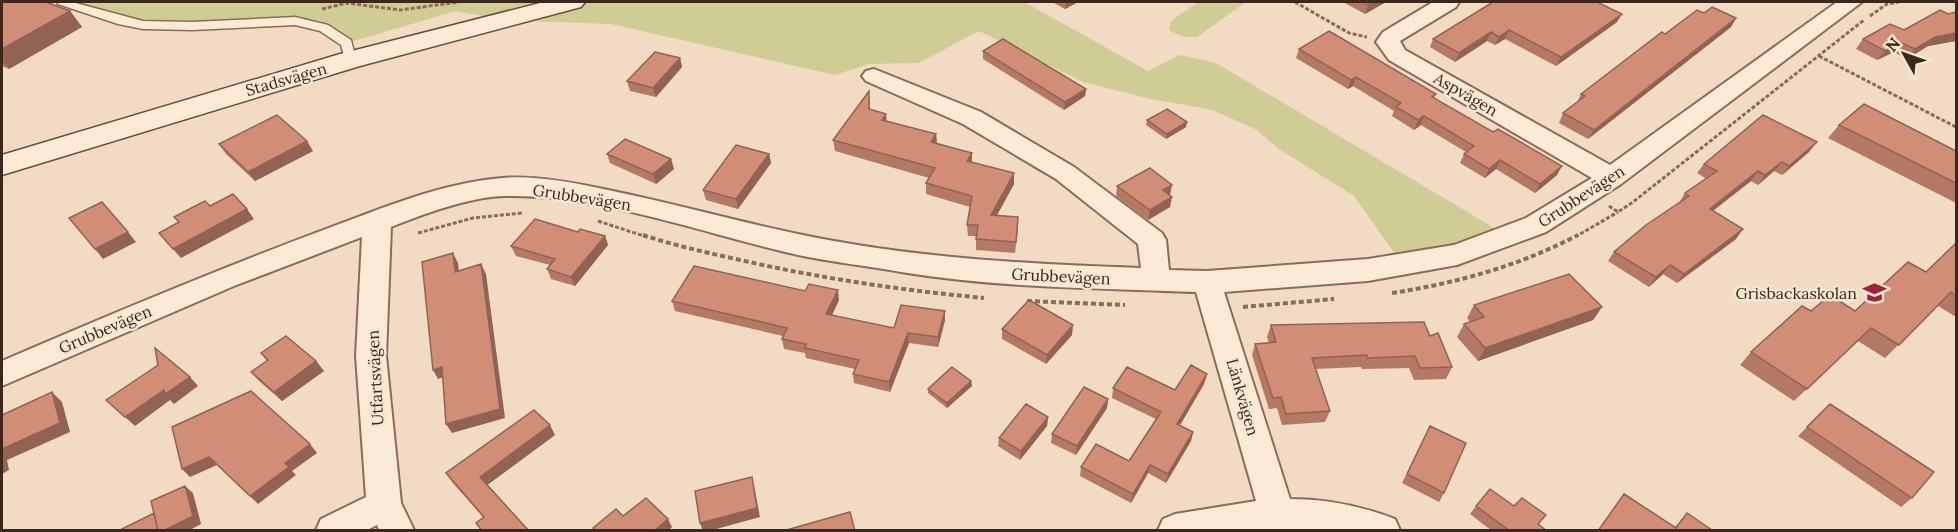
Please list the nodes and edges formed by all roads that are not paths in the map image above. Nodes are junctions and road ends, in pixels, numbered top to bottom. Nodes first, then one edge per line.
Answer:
1 (62, 2) edge
2 (572, 2) edge
3 (1448, 2) edge
4 (1851, 2) edge
5 (350, 60) junction
6 (874, 76) dead end
7 (2, 165) edge
8 (1600, 186) junction
9 (376, 236) junction
10 (1155, 280) junction
11 (1212, 294) junction
12 (2, 374) edge
13 (1277, 513) junction
14 (391, 518) edge
15 (333, 531) edge
16 (1175, 531) edge
17 (1383, 531) edge

1 - 5 lane
2 - 5 main road, Stadsvägen
3 - 8 street, Aspvägen
4 - 8 street, Grubbevägen
5 - 7 main road, Stadsvägen
6 - 10 street
8 - 11 street, Grubbevägen
9 - 10 street, Grubbevägen
9 - 12 street, Grubbevägen
9 - 14 street, Utfartsvägen
10 - 11 street, Grubbevägen
11 - 13 street, Länkvägen
13 - 16 street
13 - 17 street
14 - 15 street

